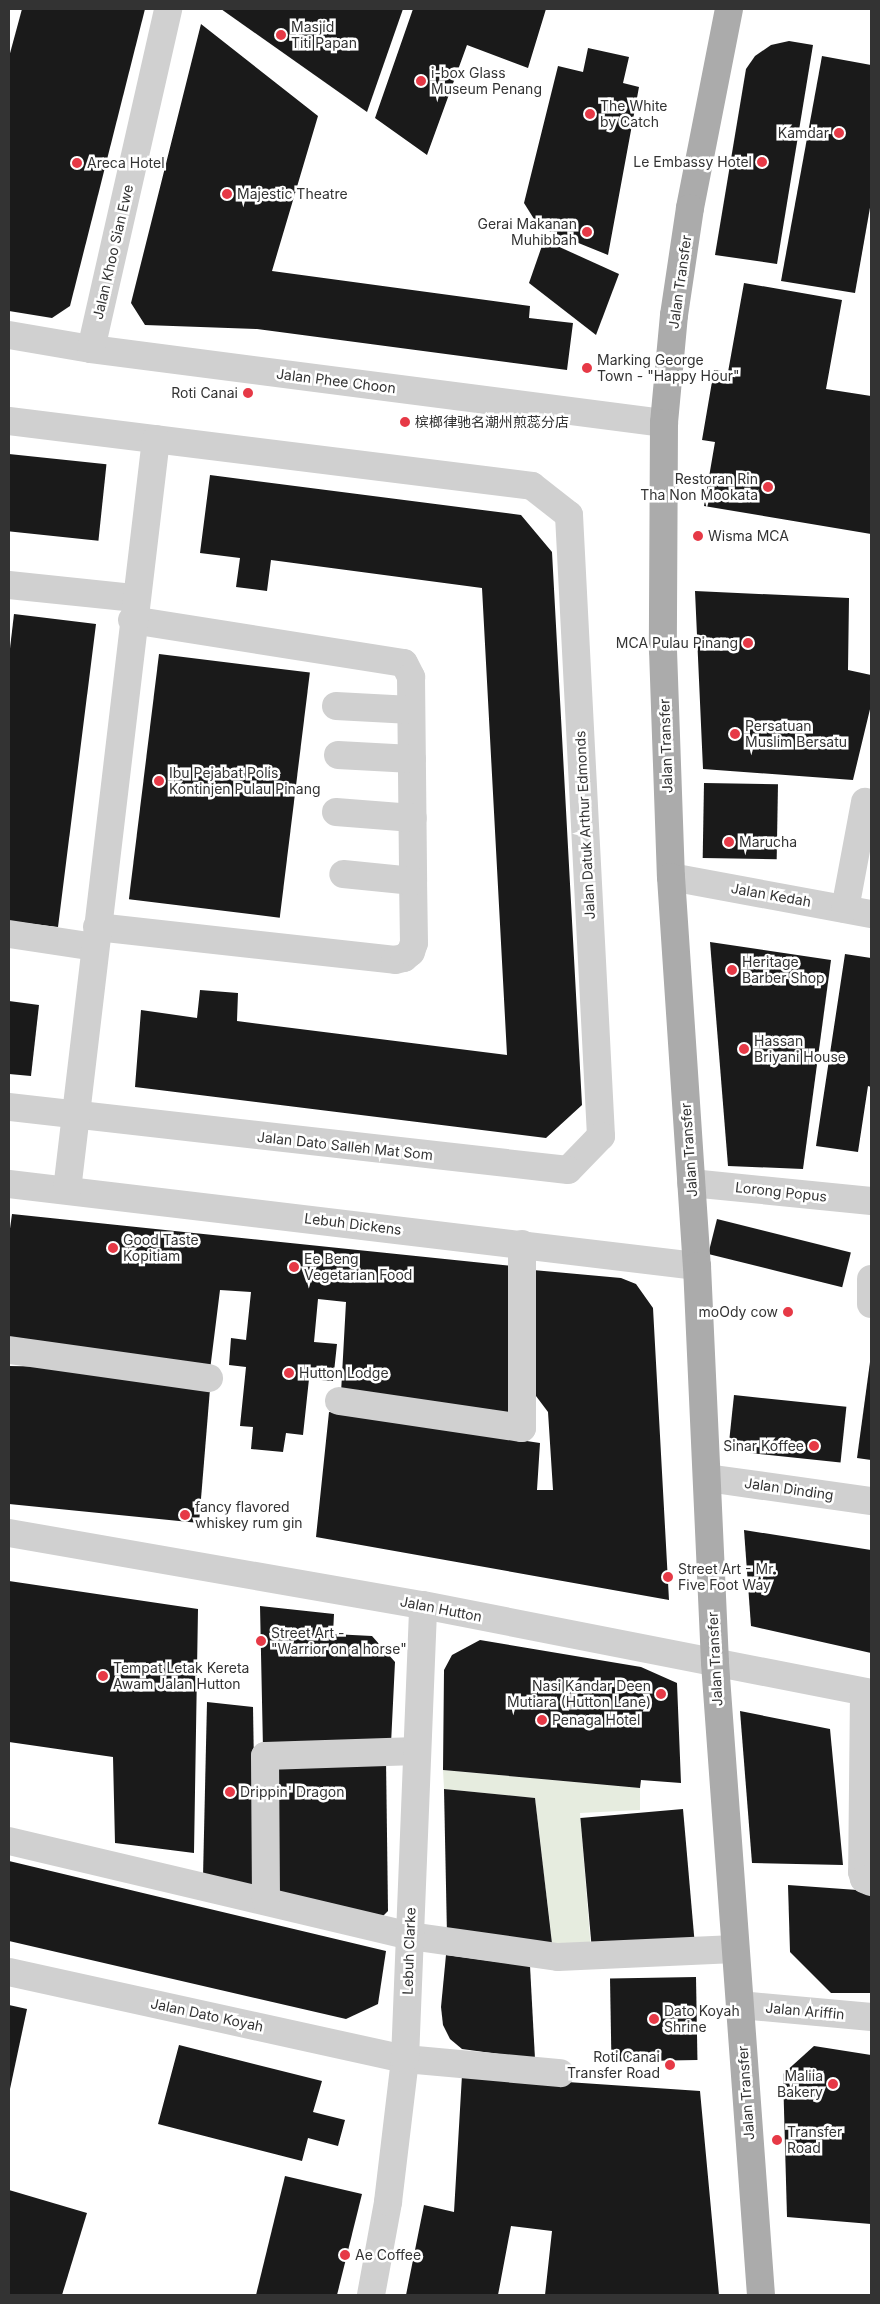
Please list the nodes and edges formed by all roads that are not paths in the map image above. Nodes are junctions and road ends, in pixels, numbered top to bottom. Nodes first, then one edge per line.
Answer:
1 (168, 9) edge
2 (729, 9) edge
3 (9, 335) edge
4 (91, 349) junction
5 (9, 421) edge
6 (664, 423) junction
7 (156, 439) junction
8 (9, 585) edge
9 (134, 609) junction
10 (336, 706) dead end
11 (411, 710) junction
12 (338, 755) dead end
13 (412, 759) junction
14 (865, 802) dead end
15 (336, 812) dead end
16 (413, 818) junction
17 (343, 874) dead end
18 (671, 877) junction
19 (413, 881) junction
20 (845, 908) junction
21 (871, 914) edge
22 (9, 934) edge
23 (96, 937) junction
24 (9, 1107) edge
25 (75, 1117) junction
26 (601, 1136) joint
27 (691, 1183) junction
28 (9, 1184) edge
29 (67, 1190) junction
30 (871, 1201) edge
31 (522, 1244) junction
32 (697, 1266) junction
33 (871, 1279) edge
34 (871, 1304) edge
35 (9, 1350) edge
36 (209, 1378) dead end
37 (339, 1401) dead end
38 (707, 1478) junction
39 (871, 1501) edge
40 (9, 1533) edge
41 (423, 1605) junction
42 (715, 1663) junction
43 (868, 1693) edge
44 (417, 1750) junction
45 (9, 1840) edge
46 (871, 1882) edge
47 (266, 1900) junction
48 (410, 1936) junction
49 (735, 1949) junction
50 (9, 1972) edge
51 (740, 2005) junction
52 (871, 2017) edge
53 (405, 2059) junction
54 (560, 2073) dead end
55 (371, 2295) edge
56 (761, 2295) edge

1 - 4 street, Jalan Khoo Sian Ewe
2 - 6 main road, Jalan Transfer
3 - 4 street, Jalan Phee Choon
4 - 6 street, Jalan Phee Choon
5 - 7 street
6 - 18 main road, Jalan Transfer
7 - 9 street
7 - 26 street, Jalan Datuk Arthur Edmonds
8 - 9 street
9 - 11 street
9 - 23 street
10 - 11 street
11 - 13 street
12 - 13 street
13 - 16 street
14 - 20 street
15 - 16 street
16 - 19 street
17 - 19 street
18 - 20 street, Jalan Kedah
18 - 27 main road, Jalan Transfer
19 - 23 street
20 - 21 street, Jalan Kedah
22 - 23 street
23 - 25 street
24 - 25 street
25 - 26 street, Jalan Dato Salleh Mat Som
25 - 29 street
27 - 30 street, Lorong Popus
27 - 32 main road, Jalan Transfer
28 - 29 street, Lebuh Dickens
29 - 31 street, Lebuh Dickens
31 - 32 street, Lebuh Dickens
31 - 37 street
32 - 38 main road, Jalan Transfer
33 - 34 street
35 - 36 street
38 - 39 street, Jalan Dinding
38 - 42 main road, Jalan Transfer
40 - 41 street, Jalan Hutton
41 - 42 street, Jalan Hutton
41 - 44 street, Lebuh Clarke
42 - 43 street, Jalan Hutton
42 - 49 main road, Jalan Transfer
43 - 46 street
44 - 47 street
44 - 48 street, Lebuh Clarke
45 - 47 street
47 - 48 street
48 - 49 street
48 - 53 street, Lebuh Clarke
49 - 51 main road, Jalan Transfer
50 - 53 street, Jalan Dato Koyah
51 - 52 street, Jalan Ariffin
51 - 56 main road, Jalan Transfer
53 - 54 street, Jalan Dato Koyah
53 - 55 street, Lebuh Clarke

